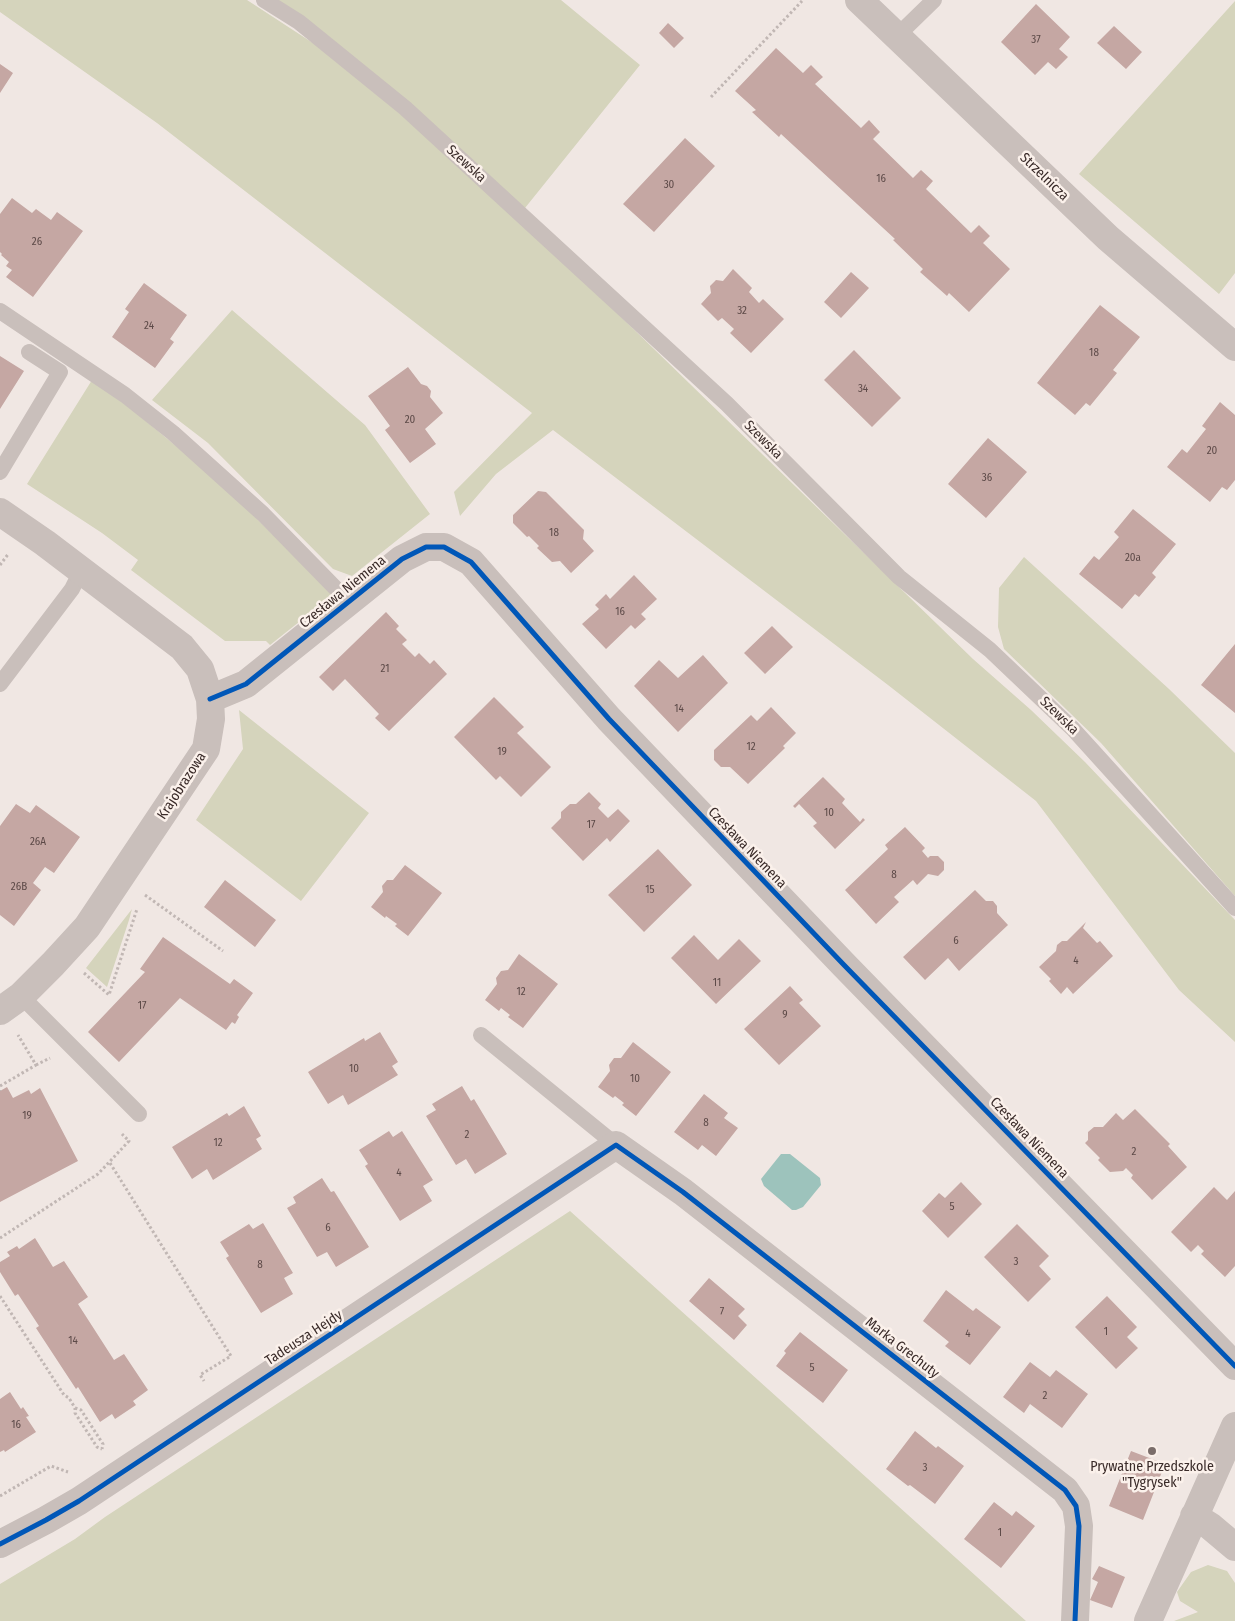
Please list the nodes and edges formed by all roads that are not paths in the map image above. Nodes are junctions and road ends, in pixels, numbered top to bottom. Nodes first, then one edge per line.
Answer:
1 (264, 0) edge
2 (859, 0) edge
3 (934, 0) edge
4 (897, 36) junction
5 (0, 311) edge
6 (1235, 347) edge
7 (29, 352) dead end
8 (0, 472) edge
9 (0, 512) edge
10 (81, 571) junction
11 (349, 602) junction
12 (0, 684) edge
13 (210, 699) junction
14 (1235, 908) edge
15 (12, 1012) edge
16 (481, 1035) dead end
17 (139, 1114) dead end
18 (616, 1145) junction
19 (1235, 1366) edge
20 (1235, 1426) edge
21 (1194, 1516) junction
22 (0, 1544) edge
23 (1235, 1546) edge
24 (1075, 1621) edge
25 (1148, 1621) edge

1 - 14 lane, Szewska
2 - 4 street, Strzelnicza
3 - 4 lane
4 - 6 street, Strzelnicza
5 - 11 lane
7 - 8 lane
9 - 10 street, Krajobrazowa
10 - 12 lane
10 - 13 street, Krajobrazowa
11 - 13 street, Czesława Niemena
11 - 19 street, Czesława Niemena
13 - 15 street, Krajobrazowa
15 - 17 lane
16 - 18 lane
18 - 22 street, Tadeusza Hejdy
18 - 24 street, Marka Grechuty
20 - 21 street
21 - 23 street
21 - 25 street

